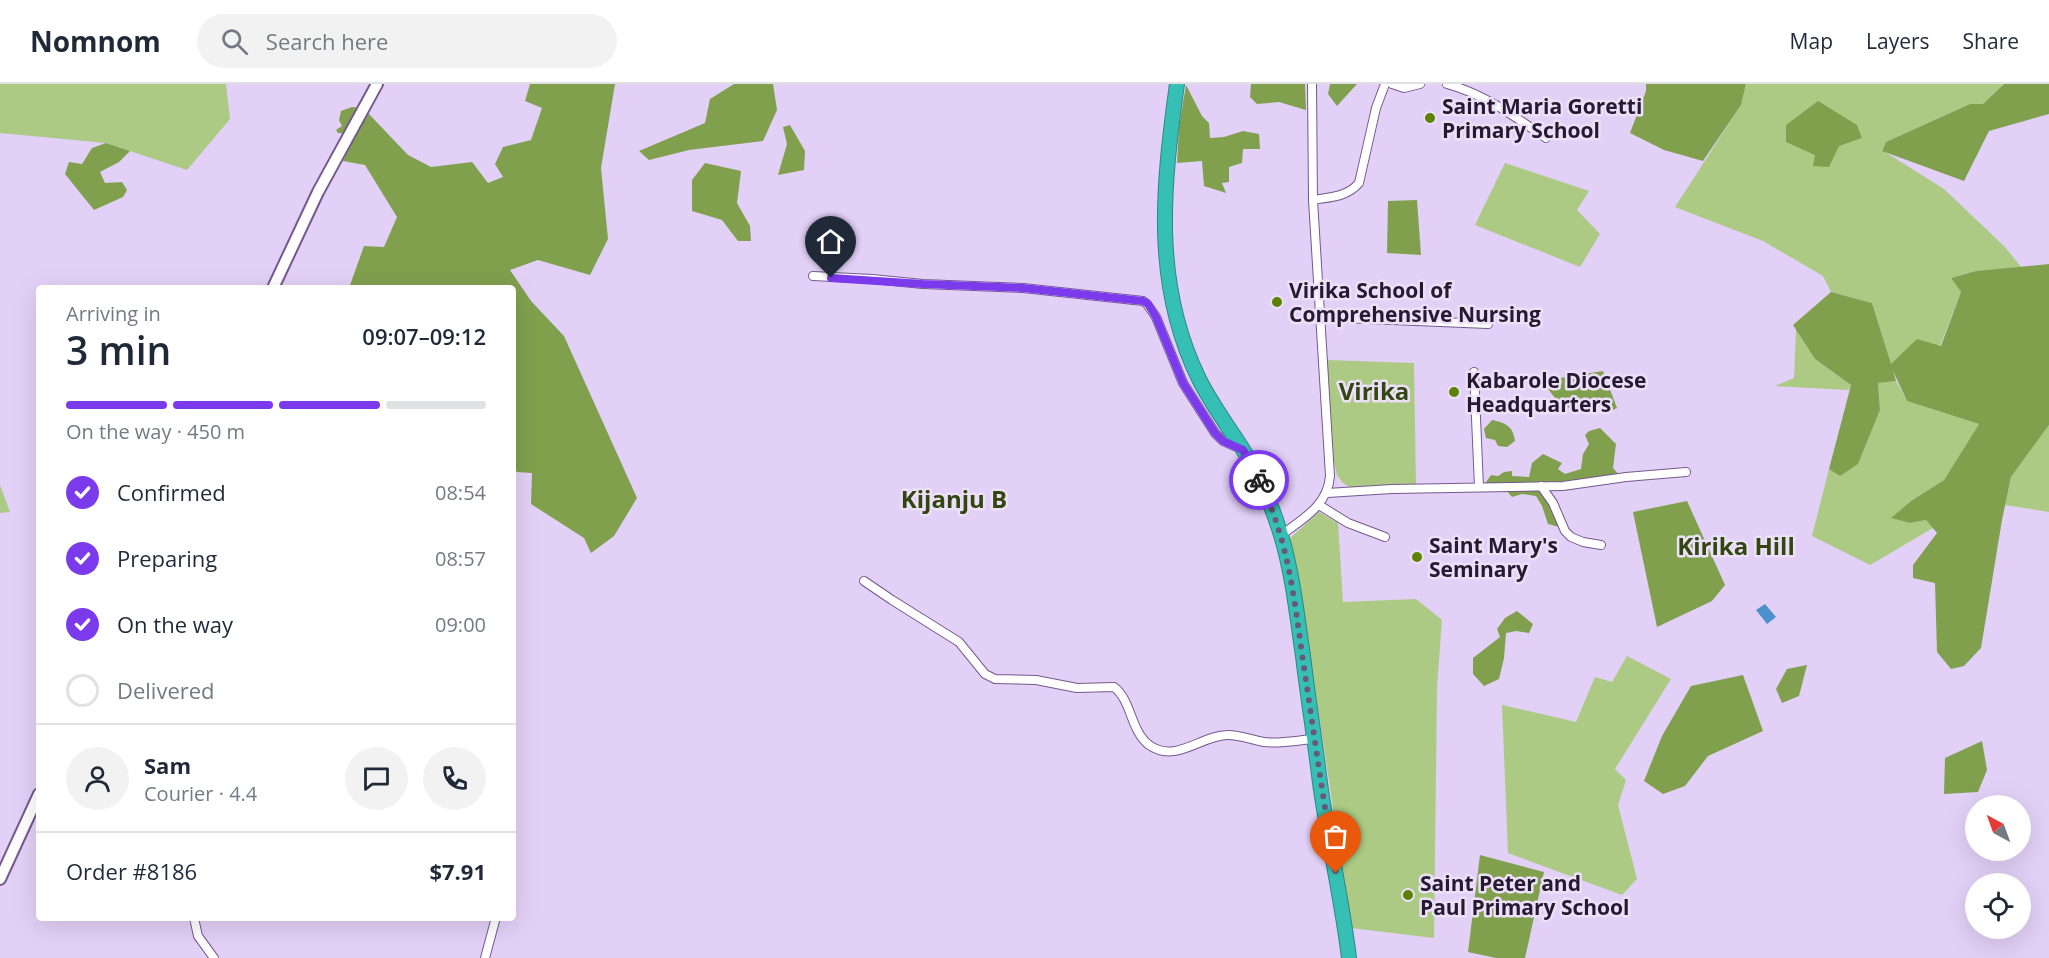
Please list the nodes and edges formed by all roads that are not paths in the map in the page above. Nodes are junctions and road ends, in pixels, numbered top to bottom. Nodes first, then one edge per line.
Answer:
1 (377, 84) edge
2 (1177, 84) edge
3 (1312, 84) edge
4 (1385, 84) edge
5 (1392, 84) edge
6 (1420, 84) edge
7 (1447, 84) edge
8 (1546, 138) dead end
9 (1313, 200) junction
10 (813, 276) dead end
11 (274, 285) edge
12 (1320, 317) junction
13 (1488, 324) dead end
14 (1474, 372) dead end
15 (1243, 450) junction
16 (1686, 472) dead end
17 (1541, 486) junction
18 (1479, 487) junction
19 (1327, 493) junction
20 (1319, 505) junction
21 (1281, 535) junction
22 (1385, 537) dead end
23 (1601, 544) dead end
24 (864, 581) dead end
25 (1314, 739) junction
26 (36, 801) edge
27 (0, 879) edge
28 (195, 921) edge
29 (495, 921) dead end
30 (214, 958) edge
31 (485, 958) edge
32 (1349, 958) edge

1 - 11 street
2 - 15 highway
3 - 9 street
4 - 9 street
5 - 6 street
7 - 8 street
9 - 12 street
10 - 15 street
12 - 13 street
12 - 19 street
14 - 18 street
15 - 21 highway
16 - 17 street
17 - 18 street
17 - 23 street
18 - 19 street
19 - 20 street
20 - 21 street
20 - 22 street
21 - 25 highway
24 - 25 street
25 - 32 highway
26 - 27 street
28 - 30 street
29 - 31 street

